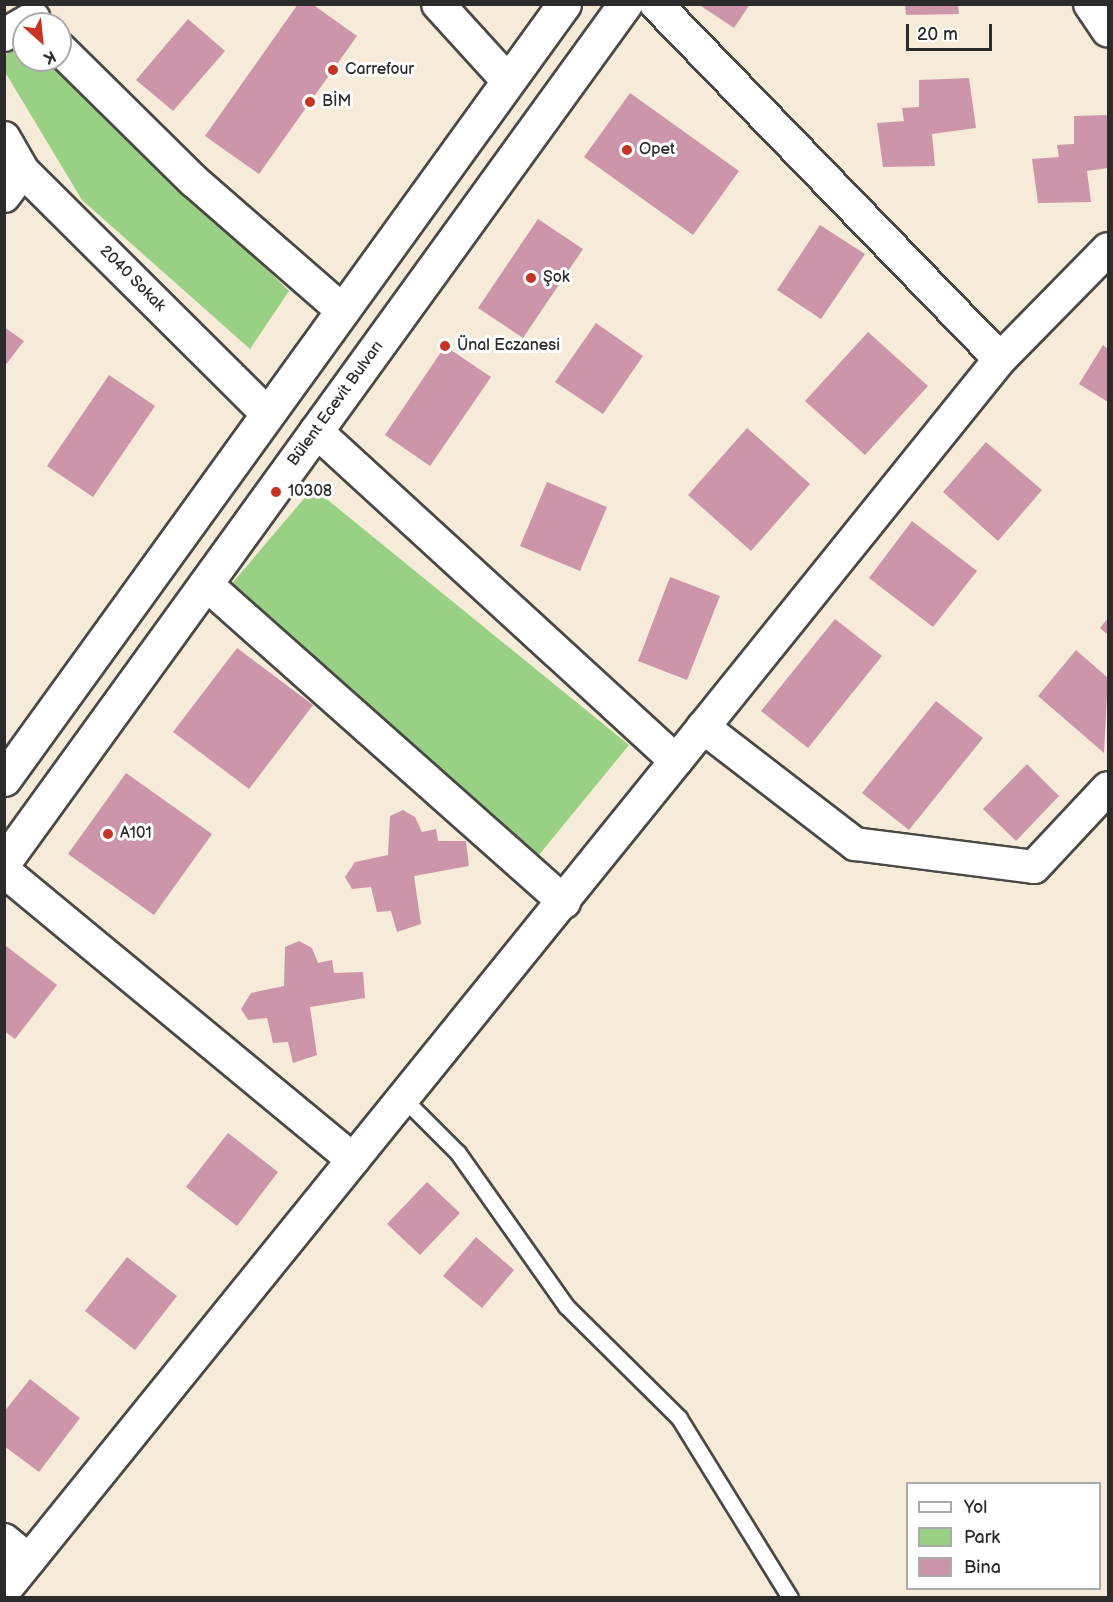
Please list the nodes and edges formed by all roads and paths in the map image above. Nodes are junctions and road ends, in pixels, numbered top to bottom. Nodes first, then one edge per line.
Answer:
1 (438, 4) edge
2 (564, 4) edge
3 (625, 4) edge
4 (656, 4) edge
5 (1090, 4) edge
6 (1108, 31) edge
7 (72, 61) edge
8 (508, 81) junction
9 (4, 138) edge
10 (23, 171) junction
11 (4, 196) edge
12 (1108, 249) edge
13 (343, 310) junction
14 (1000, 359) junction
15 (268, 414) junction
16 (316, 431) junction
17 (206, 584) junction
18 (703, 727) junction
19 (676, 761) junction
20 (4, 778) edge
21 (1108, 788) edge
22 (4, 862) edge
23 (4, 871) edge
24 (564, 902) junction
25 (404, 1099) junction
26 (353, 1160) junction
27 (4, 1540) edge
28 (29, 1560) junction
29 (4, 1591) edge
30 (790, 1598) edge

1 - 8 street
2 - 8 main road
3 - 16 main road, Bülent Ecevit Bulvarı
4 - 14 street
5 - 6 street
7 - 13 street
8 - 13 main road
9 - 10 street, 2040 Sokak
10 - 11 street
10 - 15 street, 2040 Sokak
12 - 14 street
13 - 15 main road
14 - 18 street
15 - 20 main road
16 - 17 main road, Bülent Ecevit Bulvarı
16 - 19 street
17 - 22 main road, Bülent Ecevit Bulvarı
17 - 24 street
18 - 19 street
18 - 21 street
19 - 24 street
23 - 26 street
24 - 25 street
25 - 26 street
25 - 30 lane
26 - 28 street
27 - 28 street
28 - 29 street

